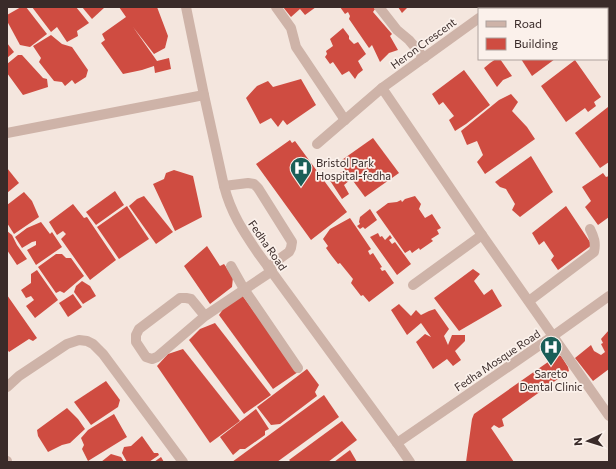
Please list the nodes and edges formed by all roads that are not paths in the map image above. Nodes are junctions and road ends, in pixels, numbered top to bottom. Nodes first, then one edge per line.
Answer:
1 (186, 7) edge
2 (276, 7) edge
3 (378, 7) edge
4 (478, 19) edge
5 (424, 58) junction
6 (382, 88) junction
7 (204, 95) junction
8 (345, 120) junction
9 (7, 133) edge
10 (317, 144) dead end
11 (224, 186) junction
12 (590, 229) dead end
13 (482, 235) junction
14 (231, 266) dead end
15 (270, 269) junction
16 (413, 285) dead end
17 (244, 289) junction
18 (609, 296) edge
19 (529, 301) junction
20 (205, 316) junction
21 (553, 336) junction
22 (298, 368) dead end
23 (7, 387) edge
24 (609, 416) edge
25 (397, 442) junction
26 (183, 462) edge
27 (410, 462) edge

1 - 7 street, Fedha Road
2 - 8 street
3 - 5 street
4 - 5 street, Heron Crescent
5 - 6 street, Heron Crescent
6 - 8 street, Heron Crescent
6 - 13 street
7 - 9 street
7 - 11 street, Fedha Road
8 - 10 street, Heron Crescent
11 - 15 street, Fedha Road
11 - 15 street
12 - 19 street
13 - 16 street
13 - 19 street
14 - 17 street
15 - 17 street
15 - 25 street, Fedha Road
17 - 20 street
17 - 22 street
18 - 21 street, Fedha Mosque Road
19 - 21 street
20 - 20 street
21 - 24 street
21 - 25 street, Fedha Mosque Road
23 - 26 street
25 - 27 street, Fedha Road

